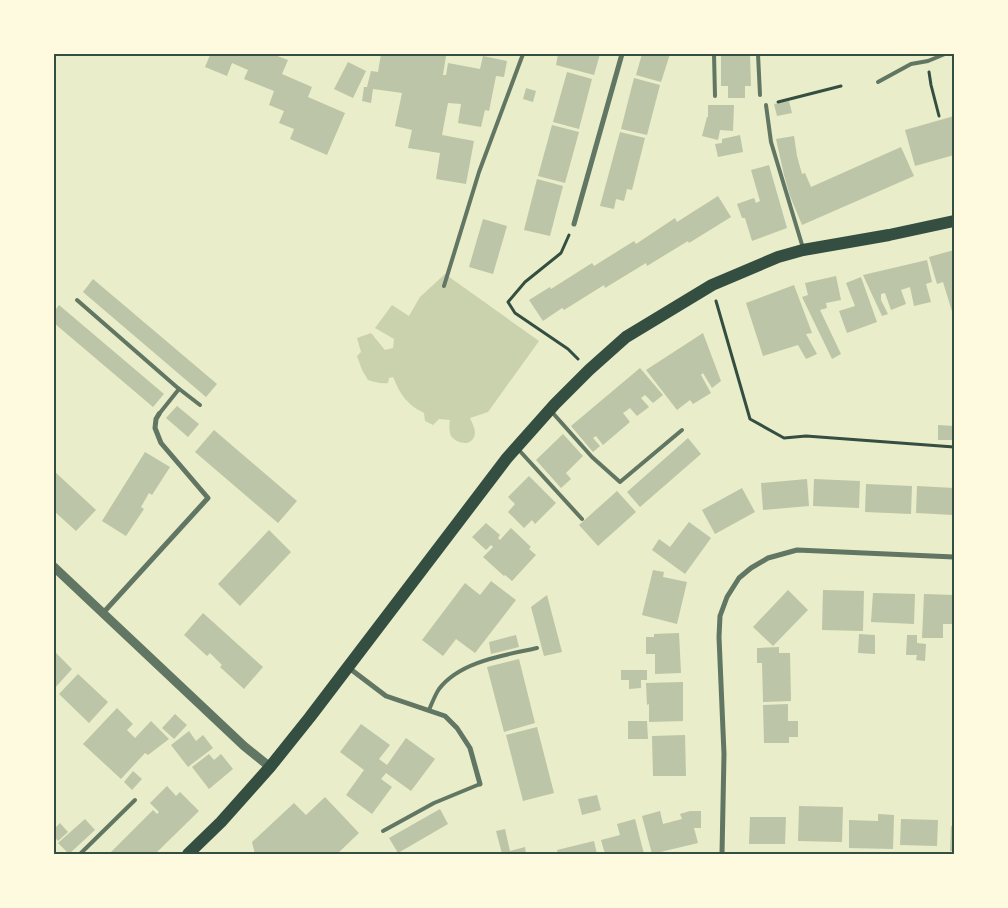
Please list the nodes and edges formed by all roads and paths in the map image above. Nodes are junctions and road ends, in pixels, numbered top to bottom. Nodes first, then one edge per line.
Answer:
1 (522, 54) edge
2 (622, 54) edge
3 (714, 54) edge
4 (758, 54) edge
5 (945, 54) edge
6 (928, 61) junction
7 (878, 82) dead end
8 (841, 86) dead end
9 (760, 95) dead end
10 (715, 96) dead end
11 (766, 105) joint
12 (939, 116) dead end
13 (954, 221) edge
14 (574, 224) joint
15 (803, 250) junction
16 (712, 285) junction
17 (444, 286) dead end
18 (77, 300) dead end
19 (589, 370) junction
20 (177, 387) junction
21 (200, 405) dead end
22 (550, 410) junction
23 (159, 414) joint
24 (682, 430) dead end
25 (517, 447) junction
26 (954, 447) edge
27 (582, 519) dead end
28 (954, 557) edge
29 (54, 567) edge
30 (103, 613) junction
31 (537, 648) dead end
32 (348, 667) junction
33 (429, 710) junction
34 (270, 767) junction
35 (480, 784) joint
36 (135, 800) dead end
37 (383, 831) dead end
38 (80, 854) edge
39 (188, 854) edge
40 (722, 854) edge

1 - 17 lane
2 - 14 street
3 - 10 lane
4 - 9 lane
5 - 6 lane
6 - 7 lane
6 - 12 path
8 - 11 path
11 - 15 lane
13 - 15 main road
14 - 19 path
15 - 16 main road
16 - 19 main road
16 - 26 path
18 - 20 lane
19 - 22 main road
20 - 21 lane
20 - 23 lane
22 - 24 lane
22 - 25 main road
23 - 30 street
25 - 27 lane
25 - 32 main road
28 - 40 street
29 - 30 street
30 - 34 street
31 - 33 lane
32 - 33 street
32 - 34 main road
33 - 35 street
34 - 39 main road
35 - 37 lane
36 - 38 lane

